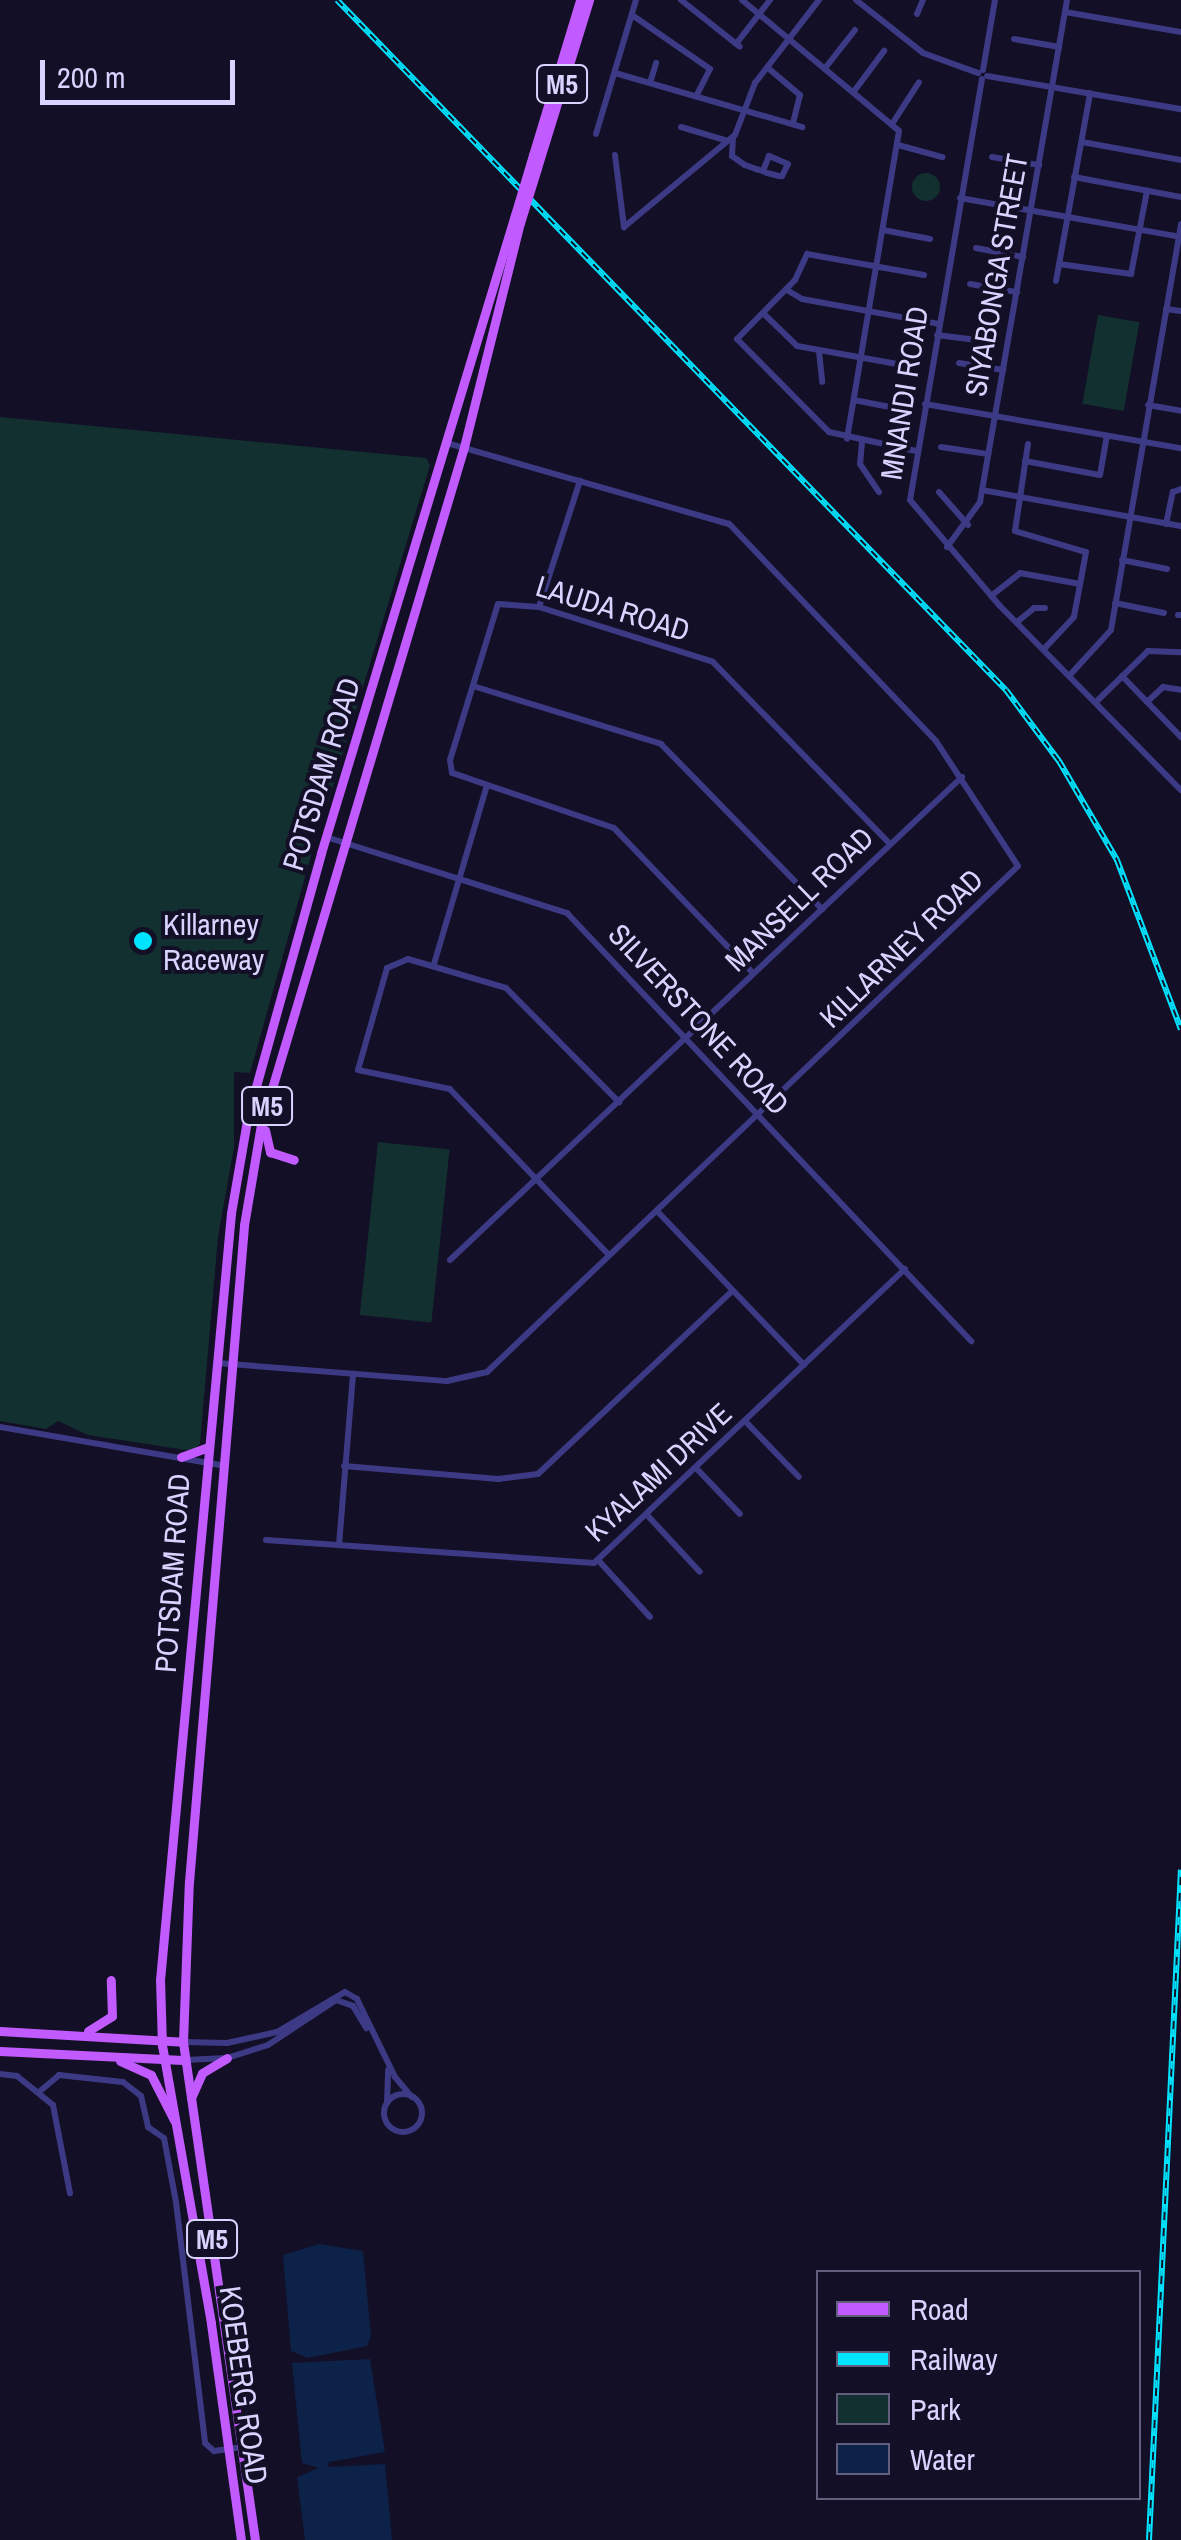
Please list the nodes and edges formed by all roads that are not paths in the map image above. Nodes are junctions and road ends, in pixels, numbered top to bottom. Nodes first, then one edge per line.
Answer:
1 (580, 0) edge
2 (589, 0) edge
3 (636, 0) edge
4 (681, 0) edge
5 (742, 0) edge
6 (770, 0) edge
7 (819, 0) edge
8 (856, 0) edge
9 (923, 0) edge
10 (995, 0) edge
11 (1067, 0) edge
12 (1065, 12) junction
13 (917, 14) dead end
14 (760, 15) junction
15 (632, 16) junction
16 (855, 30) dead end
17 (1181, 32) edge
18 (790, 38) junction
19 (1014, 39) dead end
20 (1058, 47) junction
21 (884, 51) dead end
22 (656, 63) dead end
23 (826, 67) junction
24 (768, 68) junction
25 (615, 73) junction
26 (983, 74) junction
27 (919, 82) dead end
28 (650, 84) junction
29 (1052, 86) junction
30 (855, 90) junction
31 (1090, 93) junction
32 (696, 97) junction
33 (743, 108) junction
34 (1181, 109) edge
35 (894, 121) junction
36 (793, 124) junction
37 (681, 127) dead end
38 (802, 127) dead end
39 (596, 134) dead end
40 (732, 137) junction
41 (1082, 142) junction
42 (898, 145) junction
43 (616, 155) dead end
44 (992, 157) dead end
45 (942, 158) dead end
46 (1181, 160) edge
47 (1039, 165) junction
48 (763, 171) dead end
49 (1074, 177) junction
50 (1147, 191) junction
51 (1181, 197) edge
52 (960, 198) junction
53 (1032, 210) junction
54 (1067, 217) junction
55 (518, 219) junction
56 (1181, 224) edge
57 (884, 230) junction
58 (1141, 230) junction
59 (1180, 236) edge
60 (930, 239) dead end
61 (976, 248) dead end
62 (1023, 256) junction
63 (840, 260) junction
64 (1098, 260) dead end
65 (1059, 264) junction
66 (877, 266) junction
67 (838, 270) dead end
68 (1096, 270) junction
69 (1177, 273) edge
70 (924, 275) dead end
71 (1056, 280) dead end
72 (970, 284) dead end
73 (787, 290) junction
74 (1016, 292) junction
75 (1166, 309) junction
76 (870, 311) junction
77 (1181, 311) edge
78 (763, 312) junction
79 (938, 324) junction
80 (937, 334) junction
81 (728, 339) dead end
82 (737, 339) junction
83 (977, 340) dead end
84 (819, 351) junction
85 (862, 357) junction
86 (960, 363) dead end
87 (908, 366) dead end
88 (1003, 370) junction
89 (822, 382) dead end
90 (854, 400) junction
91 (925, 404) junction
92 (1148, 405) junction
93 (900, 409) dead end
94 (1181, 411) edge
95 (995, 416) junction
96 (1107, 436) junction
97 (847, 439) junction
98 (862, 442) junction
99 (1142, 442) junction
100 (448, 443) junction
101 (1028, 444) dead end
102 (941, 446) dead end
103 (464, 447) junction
104 (1181, 448) edge
105 (916, 451) junction
106 (988, 454) junction
107 (1025, 461) junction
108 (580, 481) junction
109 (1181, 488) edge
110 (982, 490) junction
111 (879, 492) dead end
112 (939, 492) dead end
113 (1019, 498) junction
114 (1130, 516) junction
115 (1166, 524) junction
116 (968, 525) junction
117 (1181, 526) edge
118 (946, 546) junction
119 (1122, 560) junction
120 (1167, 570) dead end
121 (1080, 584) junction
122 (992, 596) junction
123 (1114, 603) junction
124 (539, 608) junction
125 (1045, 608) dead end
126 (1164, 612) dead end
127 (1018, 622) junction
128 (1044, 649) junction
129 (1181, 652) edge
130 (1069, 676) junction
131 (1122, 676) junction
132 (474, 686) junction
133 (1181, 690) edge
134 (1096, 702) junction
135 (1147, 702) junction
136 (1181, 738) edge
137 (962, 777) junction
138 (1180, 786) edge
139 (486, 788) junction
140 (326, 837) junction
141 (346, 843) junction
142 (889, 843) junction
143 (460, 876) junction
144 (822, 908) junction
145 (434, 964) junction
146 (753, 973) junction
147 (688, 1037) junction
148 (268, 1102) junction
149 (619, 1102) junction
150 (758, 1115) junction
151 (294, 1160) dead end
152 (536, 1180) junction
153 (656, 1211) junction
154 (610, 1255) junction
155 (450, 1260) dead end
156 (905, 1269) junction
157 (732, 1291) junction
158 (971, 1341) dead end
159 (215, 1362) junction
160 (235, 1364) junction
161 (804, 1365) junction
162 (353, 1374) junction
163 (746, 1422) junction
164 (0, 1426) edge
165 (207, 1447) junction
166 (181, 1458) junction
167 (206, 1462) junction
168 (226, 1466) junction
169 (344, 1466) junction
170 (696, 1469) junction
171 (798, 1476) dead end
172 (740, 1514) dead end
173 (648, 1516) junction
174 (266, 1540) dead end
175 (340, 1545) junction
176 (598, 1560) junction
177 (700, 1572) dead end
178 (650, 1617) dead end
179 (166, 1887) junction
180 (188, 1887) junction
181 (111, 1980) dead end
182 (341, 1996) junction
183 (0, 2031) edge
184 (81, 2034) junction
185 (162, 2039) junction
186 (183, 2042) junction
187 (0, 2051) edge
188 (98, 2057) junction
189 (228, 2058) junction
190 (164, 2059) junction
191 (183, 2060) junction
192 (0, 2074) edge
193 (39, 2092) junction
194 (412, 2096) junction
195 (189, 2102) junction
196 (388, 2103) junction
197 (177, 2124) junction
198 (70, 2193) dead end
199 (245, 2447) junction
200 (227, 2450) junction
201 (241, 2540) edge
202 (255, 2540) edge

1 - 55 main road, POTSDAM ROAD / M5, bridge
2 - 55 main road, POTSDAM ROAD / M5, bridge
3 - 15 street
4 - 14 street
5 - 14 street
6 - 14 street
7 - 18 street
8 - 26 street
9 - 13 street
10 - 26 street, MNANDI ROAD
11 - 12 street, SIYABONGA STREET
12 - 17 street
12 - 20 street, SIYABONGA STREET
14 - 18 street
15 - 25 street
15 - 32 street
16 - 23 street
18 - 23 street
18 - 24 street
19 - 20 street
20 - 29 street, SIYABONGA STREET
21 - 30 street
22 - 28 street
23 - 30 street
24 - 33 street
24 - 36 street
25 - 28 street
25 - 39 street
26 - 29 street
26 - 52 street, MNANDI ROAD
27 - 35 street
28 - 32 street
29 - 31 street
29 - 47 street, SIYABONGA STREET
30 - 35 street
31 - 34 street
31 - 41 street
32 - 33 street
33 - 36 street
33 - 40 street
35 - 42 street
36 - 38 street
37 - 40 street
40 - 43 street
40 - 48 street
41 - 46 street
41 - 49 street
42 - 45 street
42 - 57 street
44 - 47 street
47 - 53 street, SIYABONGA STREET
49 - 50 street
49 - 54 street
50 - 51 street
50 - 58 street
52 - 53 street
52 - 79 street, MNANDI ROAD
53 - 54 street
53 - 62 street, SIYABONGA STREET
54 - 58 street
54 - 65 street
55 - 100 main road, POTSDAM ROAD / M5
55 - 103 main road, POTSDAM ROAD / M5
56 - 59 street
57 - 60 street
57 - 66 street
58 - 59 street
58 - 68 street
59 - 69 street
61 - 62 street
62 - 74 street, SIYABONGA STREET
63 - 66 street
63 - 67 street
63 - 73 street
64 - 68 street
65 - 68 street
65 - 71 street
66 - 70 street
66 - 76 street
69 - 75 street
72 - 74 street
73 - 76 street
73 - 78 street
74 - 88 street, SIYABONGA STREET
75 - 77 street
75 - 92 street
76 - 79 street
76 - 85 street
78 - 82 street
78 - 84 street
79 - 80 street, MNANDI ROAD
80 - 83 street
80 - 91 street, MNANDI ROAD
81 - 82 street
82 - 97 street
84 - 85 street
84 - 89 street
85 - 87 street
85 - 90 street
86 - 88 street
88 - 95 street, SIYABONGA STREET
90 - 93 street
90 - 97 street
91 - 95 street
91 - 105 street, MNANDI ROAD
92 - 94 street
92 - 99 street
95 - 96 street
95 - 106 street, SIYABONGA STREET
96 - 99 street
96 - 107 street
97 - 98 street
98 - 105 street
98 - 111 street
99 - 104 street
99 - 114 street
100 - 103 street, KILLARNEY ROAD
100 - 140 main road, POTSDAM ROAD / M5
101 - 107 street
102 - 106 street
103 - 108 street, KILLARNEY ROAD
103 - 141 main road, POTSDAM ROAD / M5
105 - 118 street, MNANDI ROAD
106 - 110 street, SIYABONGA STREET
107 - 113 street
108 - 124 street
108 - 137 street, KILLARNEY ROAD
109 - 115 street
110 - 113 street
110 - 116 street, SIYABONGA STREET
112 - 116 street
113 - 114 street
113 - 121 street
114 - 115 street
114 - 119 street
115 - 117 street
116 - 118 street, SIYABONGA STREET
118 - 122 street, MNANDI ROAD
119 - 120 street
119 - 123 street
121 - 122 street
121 - 128 street
122 - 127 street, MNANDI ROAD
123 - 126 street
123 - 130 street
124 - 132 street, LAUDA ROAD
124 - 142 street, LAUDA ROAD
125 - 127 street
127 - 128 street, MNANDI ROAD
128 - 130 street, MNANDI ROAD
129 - 131 street
130 - 134 street, MNANDI ROAD
131 - 134 street
131 - 135 street
132 - 139 street, LAUDA ROAD
132 - 144 street
133 - 135 street
134 - 138 street, MNANDI ROAD
135 - 136 street
137 - 142 street, MANSELL ROAD
137 - 150 street, KILLARNEY ROAD
139 - 143 street
139 - 146 street, LAUDA ROAD
140 - 141 street, SILVERSTONE ROAD
140 - 159 main road, POTSDAM ROAD / M5
141 - 143 street, SILVERSTONE ROAD
141 - 148 main road, POTSDAM ROAD / M5
142 - 144 street, MANSELL ROAD
143 - 145 street
143 - 147 street, SILVERSTONE ROAD
144 - 146 street, MANSELL ROAD
145 - 149 street
145 - 152 street
146 - 147 street, MANSELL ROAD
147 - 149 street, MANSELL ROAD
147 - 150 street, SILVERSTONE ROAD
148 - 151 main road
148 - 160 main road, POTSDAM ROAD / M5
149 - 152 street, MANSELL ROAD
150 - 153 street, KILLARNEY ROAD
150 - 156 street, SILVERSTONE ROAD
152 - 154 street
152 - 155 street, MANSELL ROAD
153 - 154 street, KILLARNEY ROAD
153 - 157 street
154 - 162 street, KILLARNEY ROAD
156 - 158 street, SILVERSTONE ROAD
156 - 161 street, KYALAMI DRIVE
157 - 161 street
157 - 169 street
159 - 160 street, KILLARNEY ROAD
159 - 165 main road, POTSDAM ROAD / M5
160 - 162 street, KILLARNEY ROAD
160 - 168 main road, POTSDAM ROAD / M5
161 - 163 street, KYALAMI DRIVE
162 - 169 street
163 - 170 street, KYALAMI DRIVE
163 - 171 street
164 - 166 street
165 - 166 main road
165 - 167 main road, POTSDAM ROAD / M5
166 - 167 street
167 - 168 street
167 - 179 main road, POTSDAM ROAD / M5
168 - 180 main road, POTSDAM ROAD / M5
169 - 175 street
170 - 172 street
170 - 173 street, KYALAMI DRIVE
173 - 176 street, KYALAMI DRIVE
173 - 177 street
174 - 175 street, KYALAMI DRIVE
175 - 176 street, KYALAMI DRIVE
176 - 178 street
179 - 180 main road
179 - 185 main road, POTSDAM ROAD / M5
180 - 186 main road, POTSDAM ROAD / M5
181 - 184 main road
182 - 186 street
182 - 189 street
182 - 194 street
182 - 196 street
183 - 184 main road
184 - 185 main road
185 - 186 main road
185 - 190 main road, POTSDAM ROAD / M5
186 - 191 main road, POTSDAM ROAD / M5
187 - 188 main road
188 - 190 main road
188 - 197 main road
189 - 191 street
189 - 195 main road
190 - 191 main road
190 - 197 main road, KOEBERG ROAD / M5
191 - 195 main road, KOEBERG ROAD / M5
192 - 193 street
193 - 198 street
193 - 200 street
194 - 196 street
194 - 196 street
195 - 199 main road, KOEBERG ROAD / M5
197 - 200 main road, KOEBERG ROAD / M5
199 - 200 street
199 - 202 main road, KOEBERG ROAD / M5
200 - 201 main road, KOEBERG ROAD / M5

